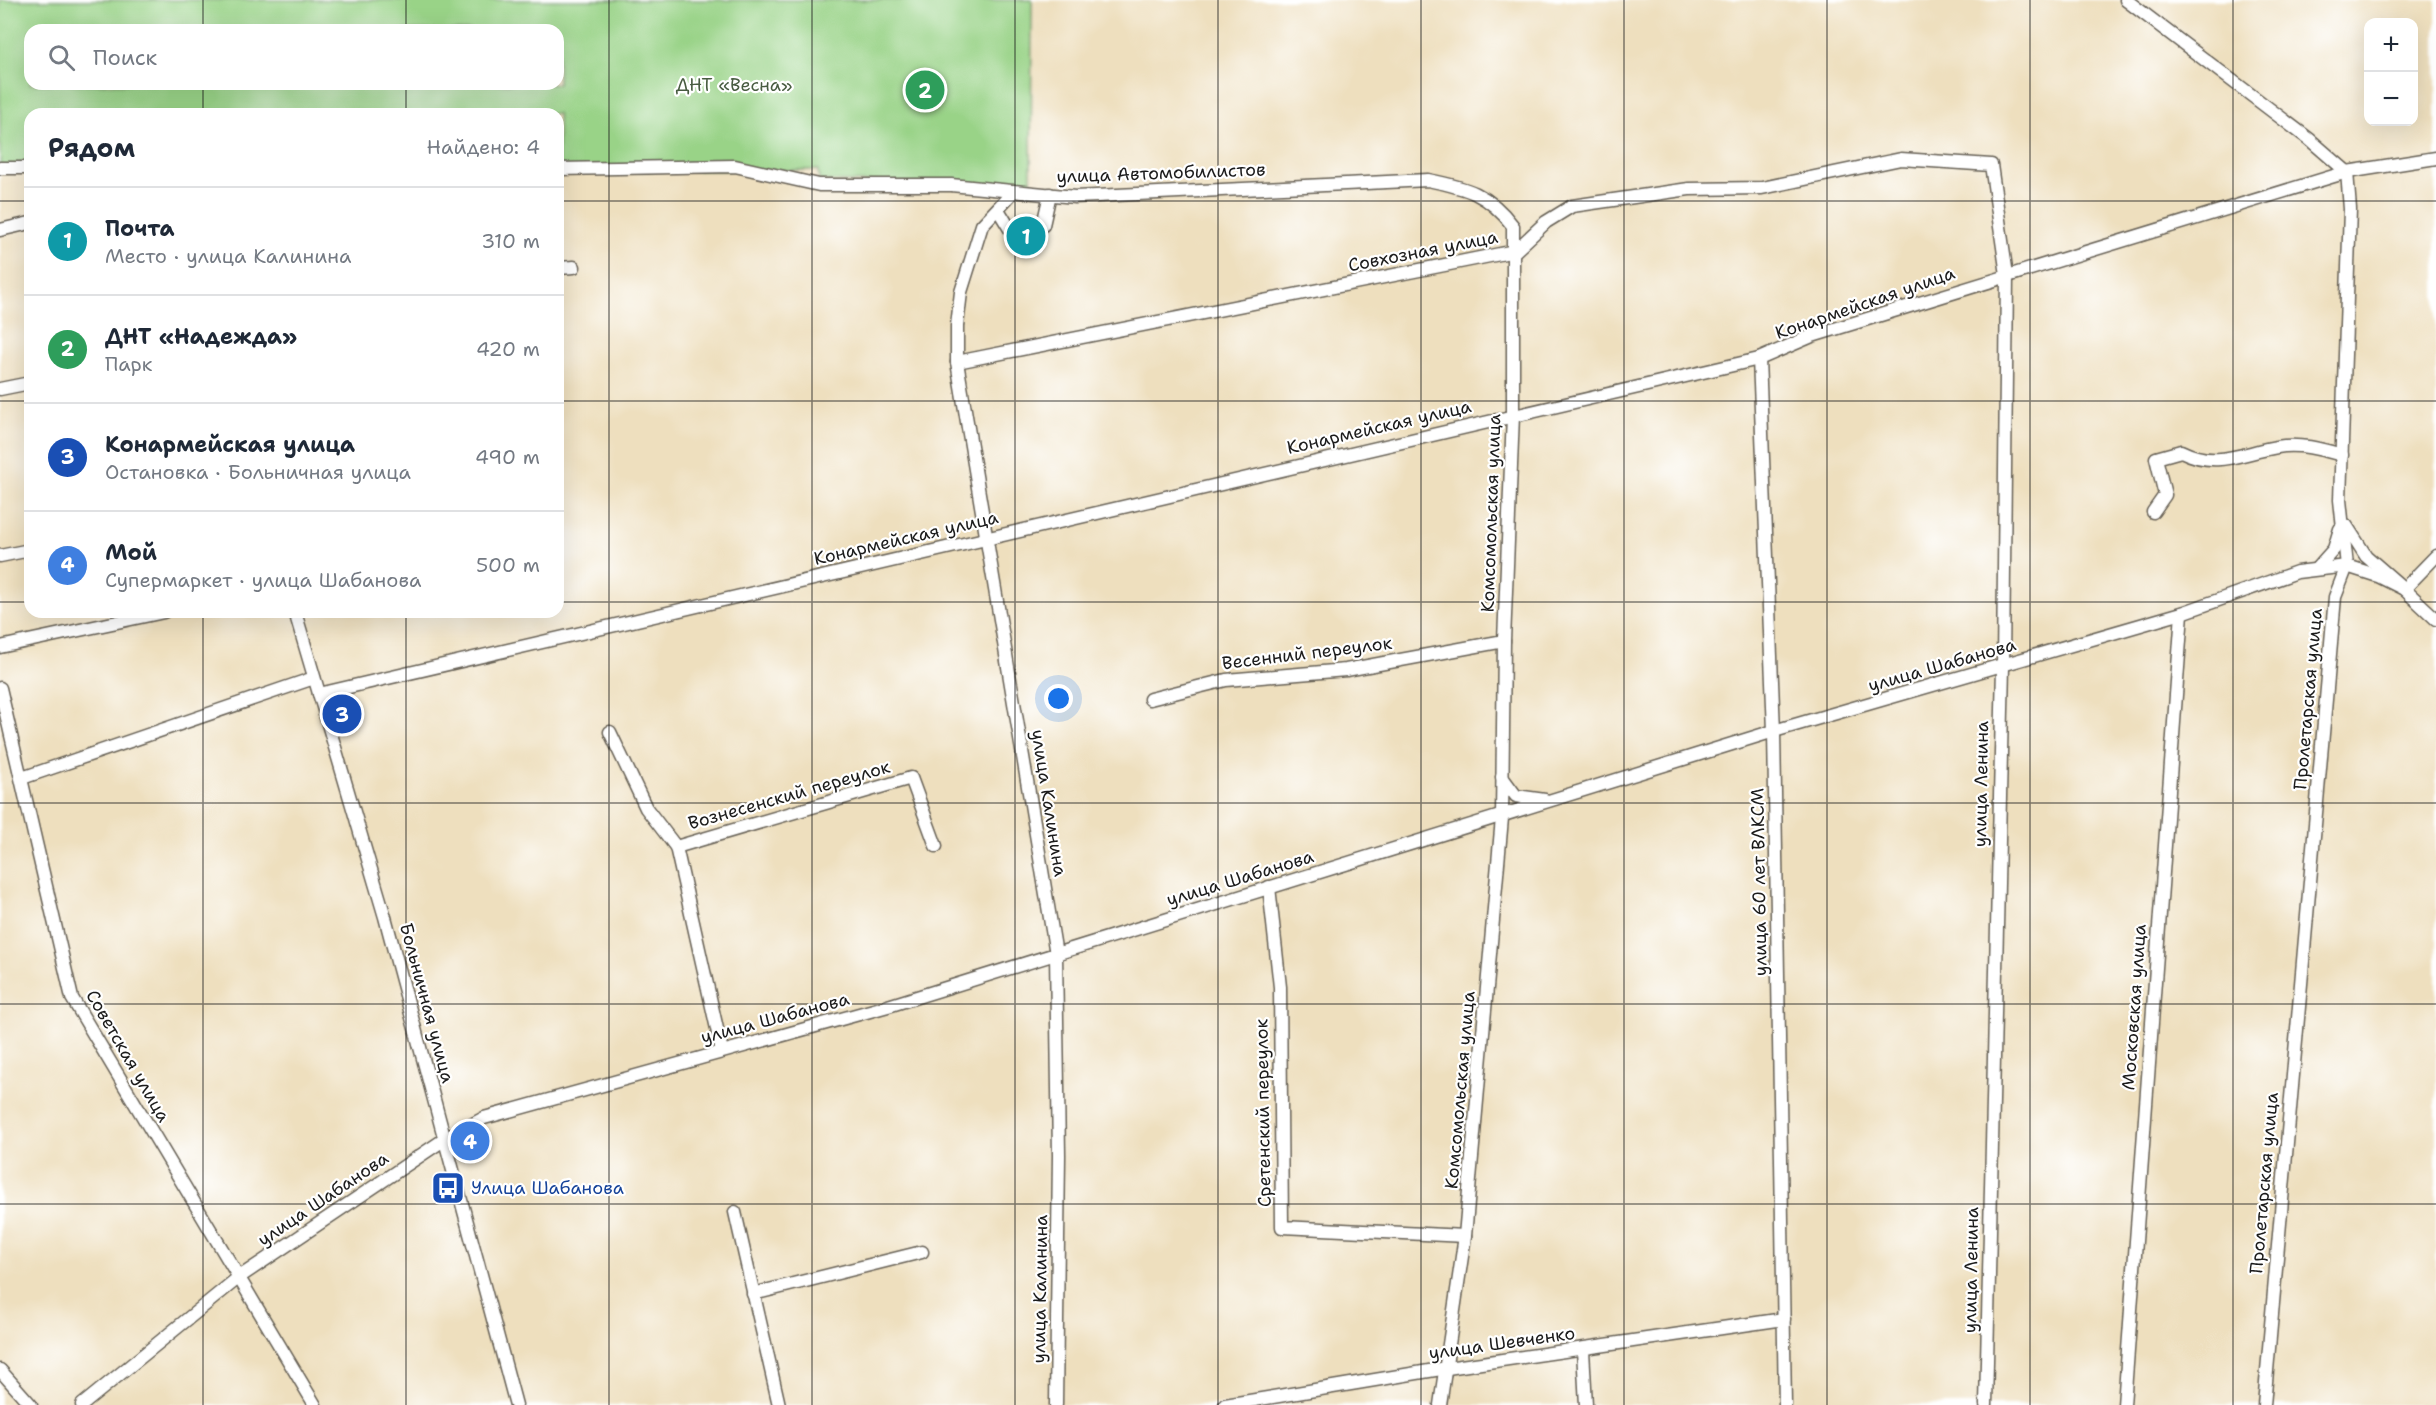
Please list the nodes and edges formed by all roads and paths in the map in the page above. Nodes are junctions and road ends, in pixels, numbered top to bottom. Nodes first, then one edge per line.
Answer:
1 (2126, 0) edge
2 (2436, 158) edge
3 (1991, 165) joint
4 (0, 168) edge
5 (24, 168) edge
6 (564, 169) edge
7 (2347, 172) junction
8 (1014, 191) junction
9 (1050, 194) junction
10 (999, 211) junction
11 (24, 224) edge
12 (0, 230) edge
13 (1515, 251) junction
14 (574, 267) dead end
15 (564, 268) edge
16 (2007, 275) junction
17 (1759, 359) junction
18 (957, 362) junction
19 (24, 384) edge
20 (0, 389) edge
21 (1512, 415) junction
22 (2342, 455) junction
23 (2153, 512) dead end
24 (2341, 516) junction
25 (987, 537) junction
26 (24, 551) edge
27 (0, 556) edge
28 (2436, 556) edge
29 (2347, 566) junction
30 (2316, 568) junction
31 (2404, 589) junction
32 (2182, 613) junction
33 (136, 618) edge
34 (297, 618) edge
35 (2436, 619) edge
36 (1504, 640) junction
37 (0, 647) edge
38 (2003, 666) junction
39 (314, 678) junction
40 (0, 688) edge
41 (320, 694) junction
42 (1150, 699) dead end
43 (1774, 731) junction
44 (610, 732) dead end
45 (1502, 777) junction
46 (22, 778) junction
47 (1547, 801) junction
48 (1502, 818) junction
49 (936, 846) dead end
50 (676, 847) junction
51 (1269, 887) junction
52 (1056, 954) junction
53 (722, 1051) junction
54 (446, 1139) junction
55 (735, 1212) dead end
56 (1466, 1236) junction
57 (922, 1252) dead end
58 (238, 1278) junction
59 (753, 1294) junction
60 (1784, 1319) junction
61 (1583, 1350) junction
62 (1447, 1368) junction
63 (0, 1370) edge
64 (32, 1405) edge
65 (82, 1405) edge
66 (315, 1405) edge
67 (516, 1405) edge
68 (779, 1405) edge
69 (1056, 1405) edge
70 (1225, 1405) edge
71 (1440, 1405) edge
72 (1586, 1405) edge
73 (1785, 1405) edge
74 (1986, 1405) edge
75 (2124, 1405) edge
76 (2264, 1405) edge

1 - 7 street
2 - 7 street, Конармейская улица
3 - 13 street, Совхозная улица
3 - 16 street, улица Ленина
4 - 5 street
6 - 8 street, улица Автомобилистов
7 - 16 street, Конармейская улица
7 - 22 street, Пролетарская улица
8 - 9 street, улица Автомобилистов
8 - 10 street, улица Калинина
9 - 10 street
9 - 13 street, улица Автомобилистов
10 - 18 street, улица Калинина
11 - 12 street
13 - 18 street, Совхозная улица
13 - 21 street, Комсомольская улица
14 - 15 street
16 - 17 street, Конармейская улица
16 - 38 street, улица Ленина
17 - 21 street, Конармейская улица
17 - 43 street, улица 60 лет ВЛКСМ
18 - 25 street, улица Калинина
19 - 20 street
21 - 25 street, Конармейская улица
21 - 36 street, Комсомольская улица
22 - 23 street
22 - 24 street, Пролетарская улица
24 - 29 street, Пролетарская улица
24 - 30 street
24 - 31 street
25 - 41 street, Конармейская улица
25 - 52 street, улица Калинина
26 - 27 street
28 - 31 street
29 - 30 street, улица Шабанова
29 - 31 street
29 - 76 street, Пролетарская улица
30 - 32 street, улица Шабанова
31 - 35 street
32 - 38 street, улица Шабанова
32 - 75 street, Московская улица
33 - 37 street
34 - 39 street, Больничная улица
36 - 42 street, Весенний переулок
36 - 45 street, Комсомольская улица
38 - 43 street, улица Шабанова
38 - 74 street, улица Ленина
39 - 41 street, Больничная улица
39 - 46 street
40 - 46 street, Советская улица
41 - 54 street, Больничная улица
43 - 47 street, улица Шабанова
43 - 60 street, улица 60 лет ВЛКСМ
44 - 50 street, Вознесенский переулок
45 - 47 street, улица Шабанова
45 - 48 street, Комсомольская улица
46 - 58 street, Советская улица
47 - 48 street, улица Шабанова
48 - 51 street, улица Шабанова
48 - 56 street, Комсомольская улица
49 - 50 street, Вознесенский переулок
50 - 53 street, Вознесенский переулок
51 - 52 street, улица Шабанова
51 - 56 street, Сретенский переулок
52 - 53 street, улица Шабанова
52 - 69 street, улица Калинина
53 - 54 street, улица Шабанова
54 - 58 street, улица Шабанова
54 - 67 street, Больничная улица
55 - 59 street
56 - 62 street, Комсомольская улица
57 - 59 street
58 - 65 street, улица Шабанова
58 - 66 street, Советская улица
59 - 68 street
60 - 61 street, улица Шевченко
60 - 73 street, улица 60 лет ВЛКСМ
61 - 62 street, улица Шевченко
61 - 72 street
62 - 70 street, улица Шевченко
62 - 71 street, Комсомольская улица
63 - 64 street

